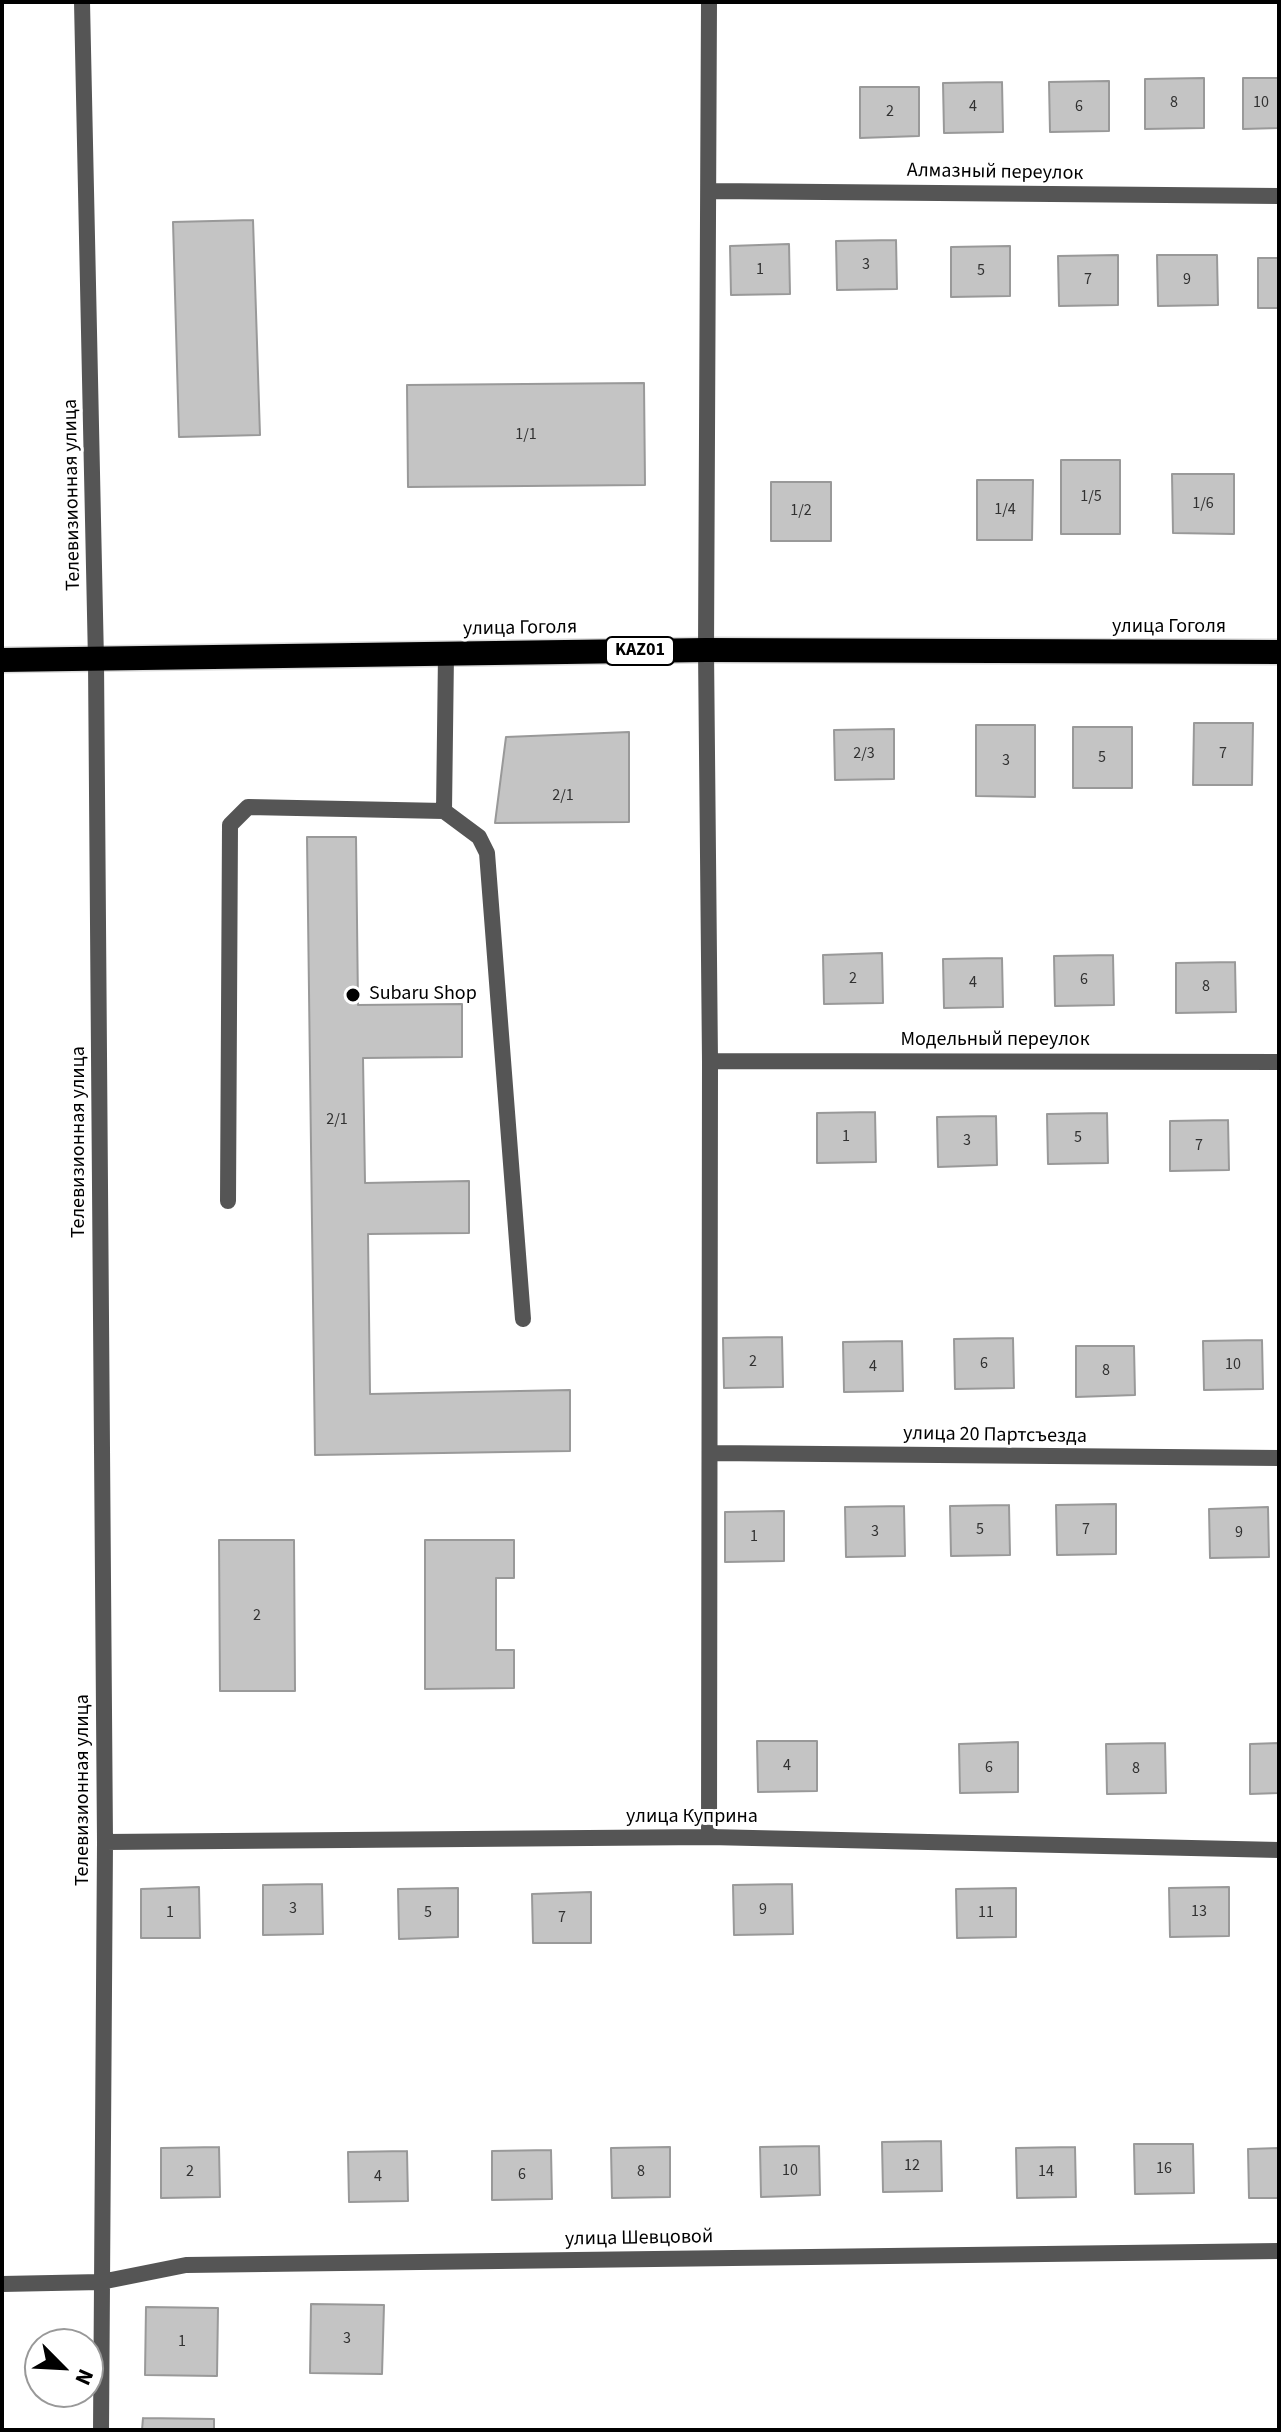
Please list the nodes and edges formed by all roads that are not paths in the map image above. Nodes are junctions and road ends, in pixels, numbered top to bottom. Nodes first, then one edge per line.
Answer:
1 (82, 2) edge
2 (709, 2) edge
3 (711, 191) junction
4 (1279, 196) edge
5 (706, 650) junction
6 (1279, 652) edge
7 (446, 654) junction
8 (2, 660) edge
9 (96, 661) junction
10 (444, 811) junction
11 (710, 1061) junction
12 (1279, 1062) edge
13 (228, 1201) dead end
14 (523, 1319) dead end
15 (711, 1453) junction
16 (1279, 1458) edge
17 (709, 1837) junction
18 (105, 1842) junction
19 (1279, 1850) edge
20 (1279, 2251) edge
21 (101, 2282) junction
22 (2, 2284) edge
23 (101, 2430) edge

1 - 9 street, Телевизионная улица
2 - 3 street
3 - 4 street, Алмазный переулок
3 - 5 street
5 - 6 highway, улица Гоголя / KАZ01
5 - 7 highway, улица Гоголя / KАZ01
5 - 11 street
7 - 9 highway, улица Гоголя / KАZ01
7 - 10 street
8 - 9 highway, улица Гоголя / KАZ01
9 - 18 street, Телевизионная улица
10 - 13 street
10 - 14 street
11 - 12 street, Модельный переулок
11 - 15 street
15 - 16 street, улица 20 Партсъезда
15 - 17 street
17 - 18 street, улица Куприна
17 - 19 street, улица Куприна
18 - 21 street, Телевизионная улица
20 - 21 street, улица Шевцовой
21 - 22 street, улица Шевцовой
21 - 23 street, Телевизионная улица

